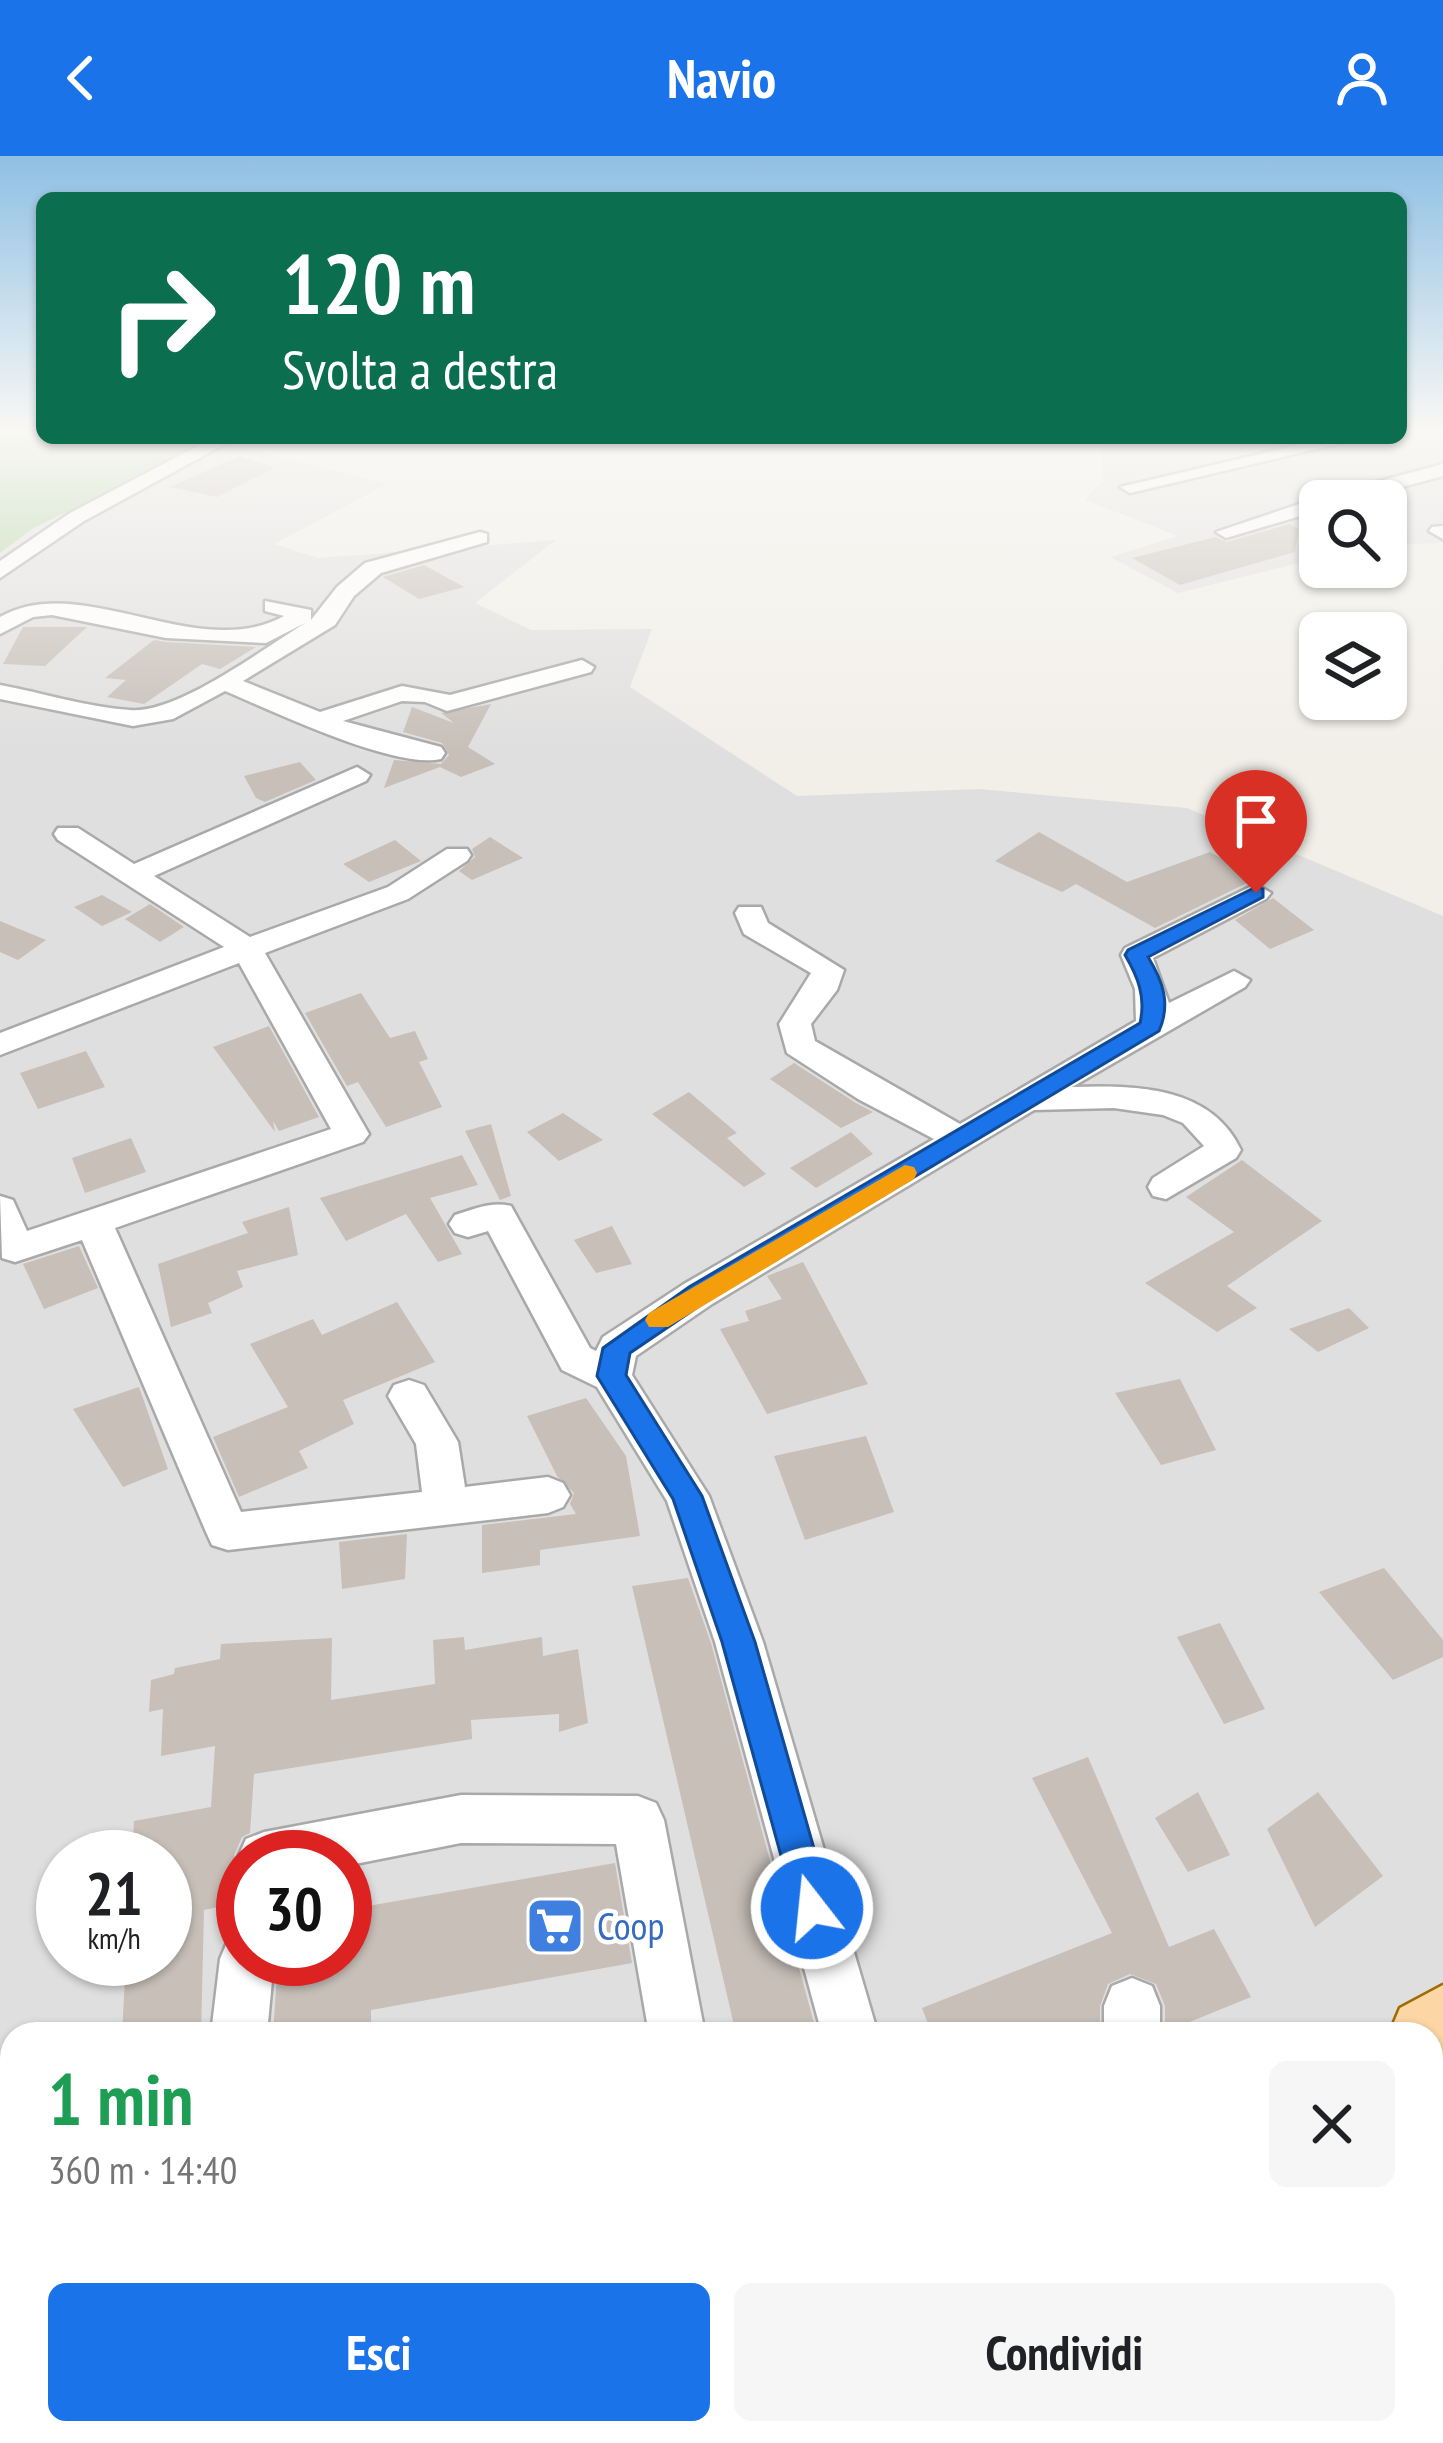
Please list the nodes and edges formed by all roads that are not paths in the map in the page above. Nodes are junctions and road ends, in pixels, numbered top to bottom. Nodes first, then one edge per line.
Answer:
1 (45, 540) edge
2 (474, 540) edge
3 (0, 571) edge
4 (273, 606) dead end
5 (98, 616) junction
6 (0, 626) edge
7 (65, 637) dead end
8 (582, 667) dead end
9 (224, 682) junction
10 (0, 692) edge
11 (320, 721) junction
12 (432, 753) dead end
13 (357, 775) dead end
14 (68, 834) dead end
15 (457, 855) dead end
16 (132, 874) junction
17 (1256, 893) dead end
18 (750, 914) dead end
19 (247, 949) junction
20 (1234, 980) dead end
21 (1151, 1026) junction
22 (0, 1045) edge
23 (1026, 1100) junction
24 (962, 1139) junction
25 (1166, 1187) dead end
26 (0, 1209) edge
27 (468, 1224) dead end
28 (94, 1226) junction
29 (611, 1376) junction
30 (409, 1396) dead end
31 (548, 1495) dead end
32 (446, 1506) junction
33 (372, 1836) edge
34 (244, 1986) edge
35 (240, 2022) edge
36 (675, 2022) edge
37 (847, 2022) edge

1 - 3 street
2 - 9 street
4 - 5 street
5 - 6 street
5 - 7 street
8 - 11 street
9 - 10 street
9 - 11 street
11 - 12 street
13 - 16 street
14 - 16 street
15 - 19 street
16 - 19 street
17 - 21 street
18 - 24 street
19 - 22 street
19 - 28 street
20 - 21 street
21 - 23 street
23 - 24 street
23 - 25 street
24 - 29 street
26 - 28 street
27 - 29 street
28 - 32 street
29 - 37 street
30 - 32 street
31 - 32 street
33 - 36 street
34 - 35 street

